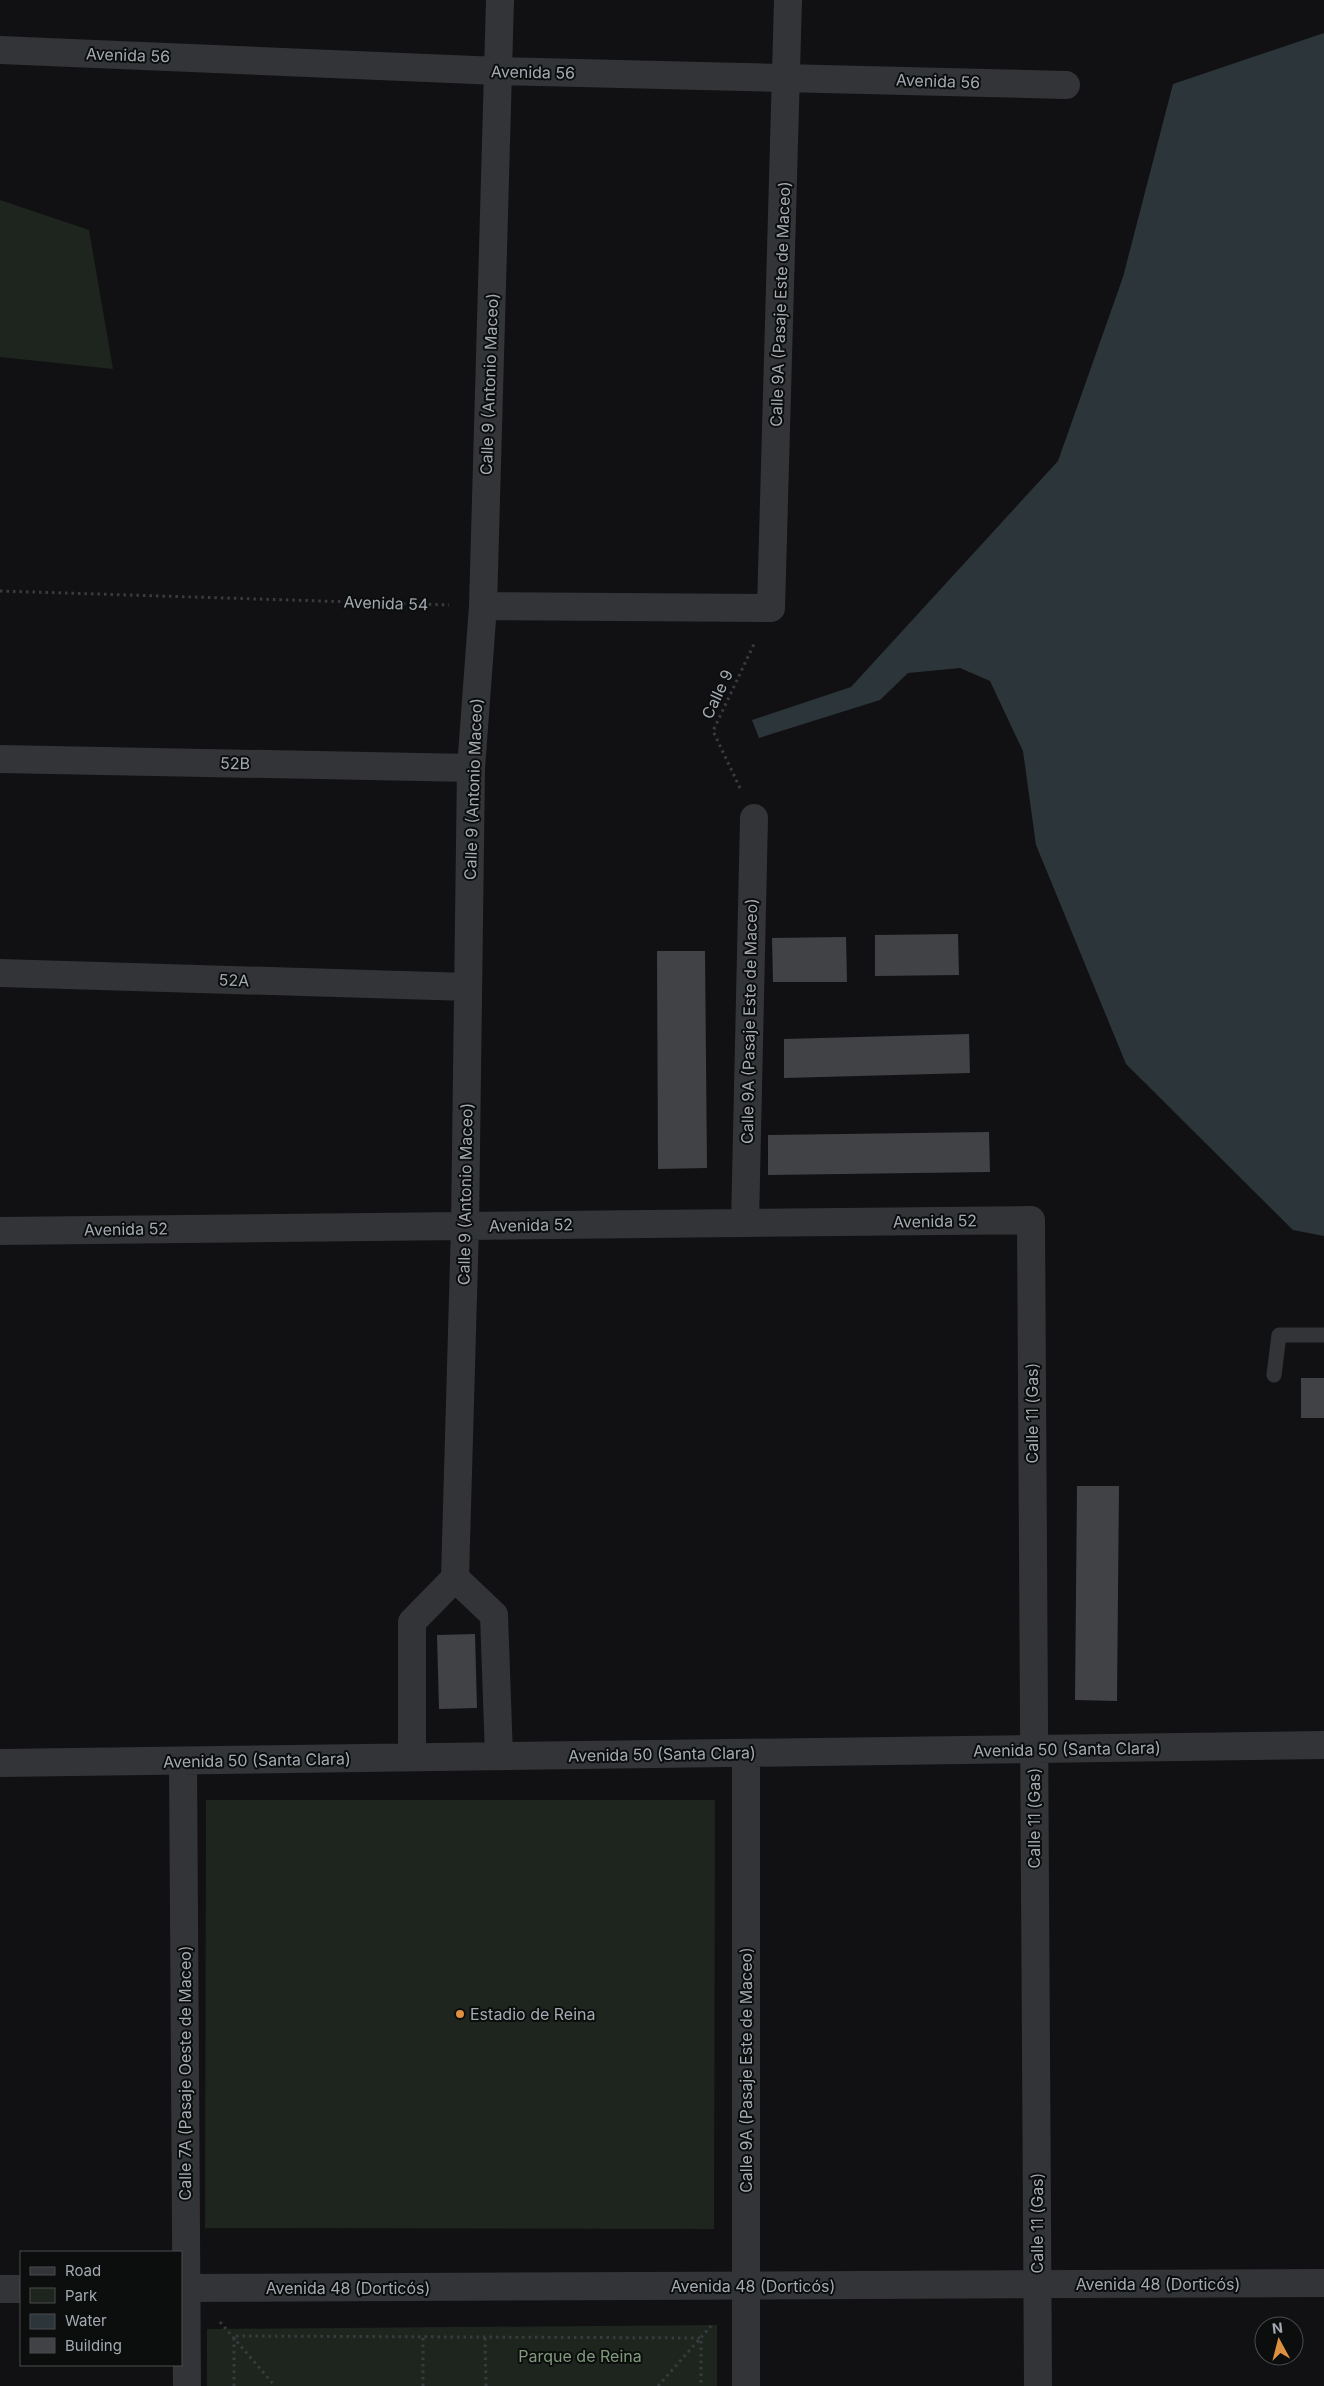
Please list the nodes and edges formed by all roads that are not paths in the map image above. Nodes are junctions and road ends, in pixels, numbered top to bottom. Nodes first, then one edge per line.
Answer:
1 (500, 0) edge
2 (788, 0) edge
3 (0, 50) edge
4 (498, 71) junction
5 (786, 77) junction
6 (1066, 85) dead end
7 (483, 606) junction
8 (0, 759) edge
9 (471, 768) junction
10 (754, 818) road end
11 (0, 973) edge
12 (468, 987) junction
13 (1031, 1220) joint
14 (745, 1223) junction
15 (465, 1226) junction
16 (0, 1231) edge
17 (1324, 1335) edge
18 (1274, 1375) dead end
19 (455, 1578) junction
20 (1324, 1745) edge
21 (1034, 1749) junction
22 (746, 1753) junction
23 (499, 1756) junction
24 (412, 1757) junction
25 (183, 1761) junction
26 (0, 1763) edge
27 (1324, 2283) edge
28 (1037, 2285) junction
29 (746, 2286) junction
30 (184, 2288) edge
31 (20, 2289) edge
32 (0, 2290) edge
33 (187, 2386) edge
34 (746, 2386) edge
35 (1038, 2386) edge

1 - 4 street, Calle 9 (Antonio Maceo)
2 - 5 street, Calle 9A (Pasaje Este de Maceo)
3 - 4 street, Avenida 56
4 - 5 street, Avenida 56
4 - 7 street, Calle 9 (Antonio Maceo)
5 - 6 street, Avenida 56
5 - 7 street, Calle 9A (Pasaje Este de Maceo)
7 - 9 street, Calle 9 (Antonio Maceo)
8 - 9 street, 52B
9 - 12 street, Calle 9 (Antonio Maceo)
10 - 14 street, Calle 9A (Pasaje Este de Maceo)
11 - 12 street, 52A
12 - 15 street, Calle 9 (Antonio Maceo)
13 - 14 street, Avenida 52
13 - 21 street, Calle 11 (Gas)
14 - 15 street, Avenida 52
15 - 16 street, Avenida 52
15 - 19 street, Calle 9 (Antonio Maceo)
17 - 18 lane
19 - 23 street
19 - 24 street
20 - 21 street, Avenida 50 (Santa Clara)
21 - 22 street, Avenida 50 (Santa Clara)
21 - 28 street, Calle 11 (Gas)
22 - 23 street, Avenida 50 (Santa Clara)
22 - 29 street, Calle 9A (Pasaje Este de Maceo)
23 - 24 street, Avenida 50 (Santa Clara)
24 - 25 street, Avenida 50 (Santa Clara)
25 - 26 street, Avenida 50 (Santa Clara)
25 - 30 street, Calle 7A (Pasaje Oeste de Maceo)
27 - 28 street, Avenida 48 (Dorticós)
28 - 29 street, Avenida 48 (Dorticós)
28 - 35 street, Calle 11 (Gas)
29 - 30 street, Avenida 48 (Dorticós)
29 - 34 street, Calle 9A (Pasaje Este de Maceo)
30 - 33 street, Calle 7A (Pasaje Oeste de Maceo)
31 - 32 street

